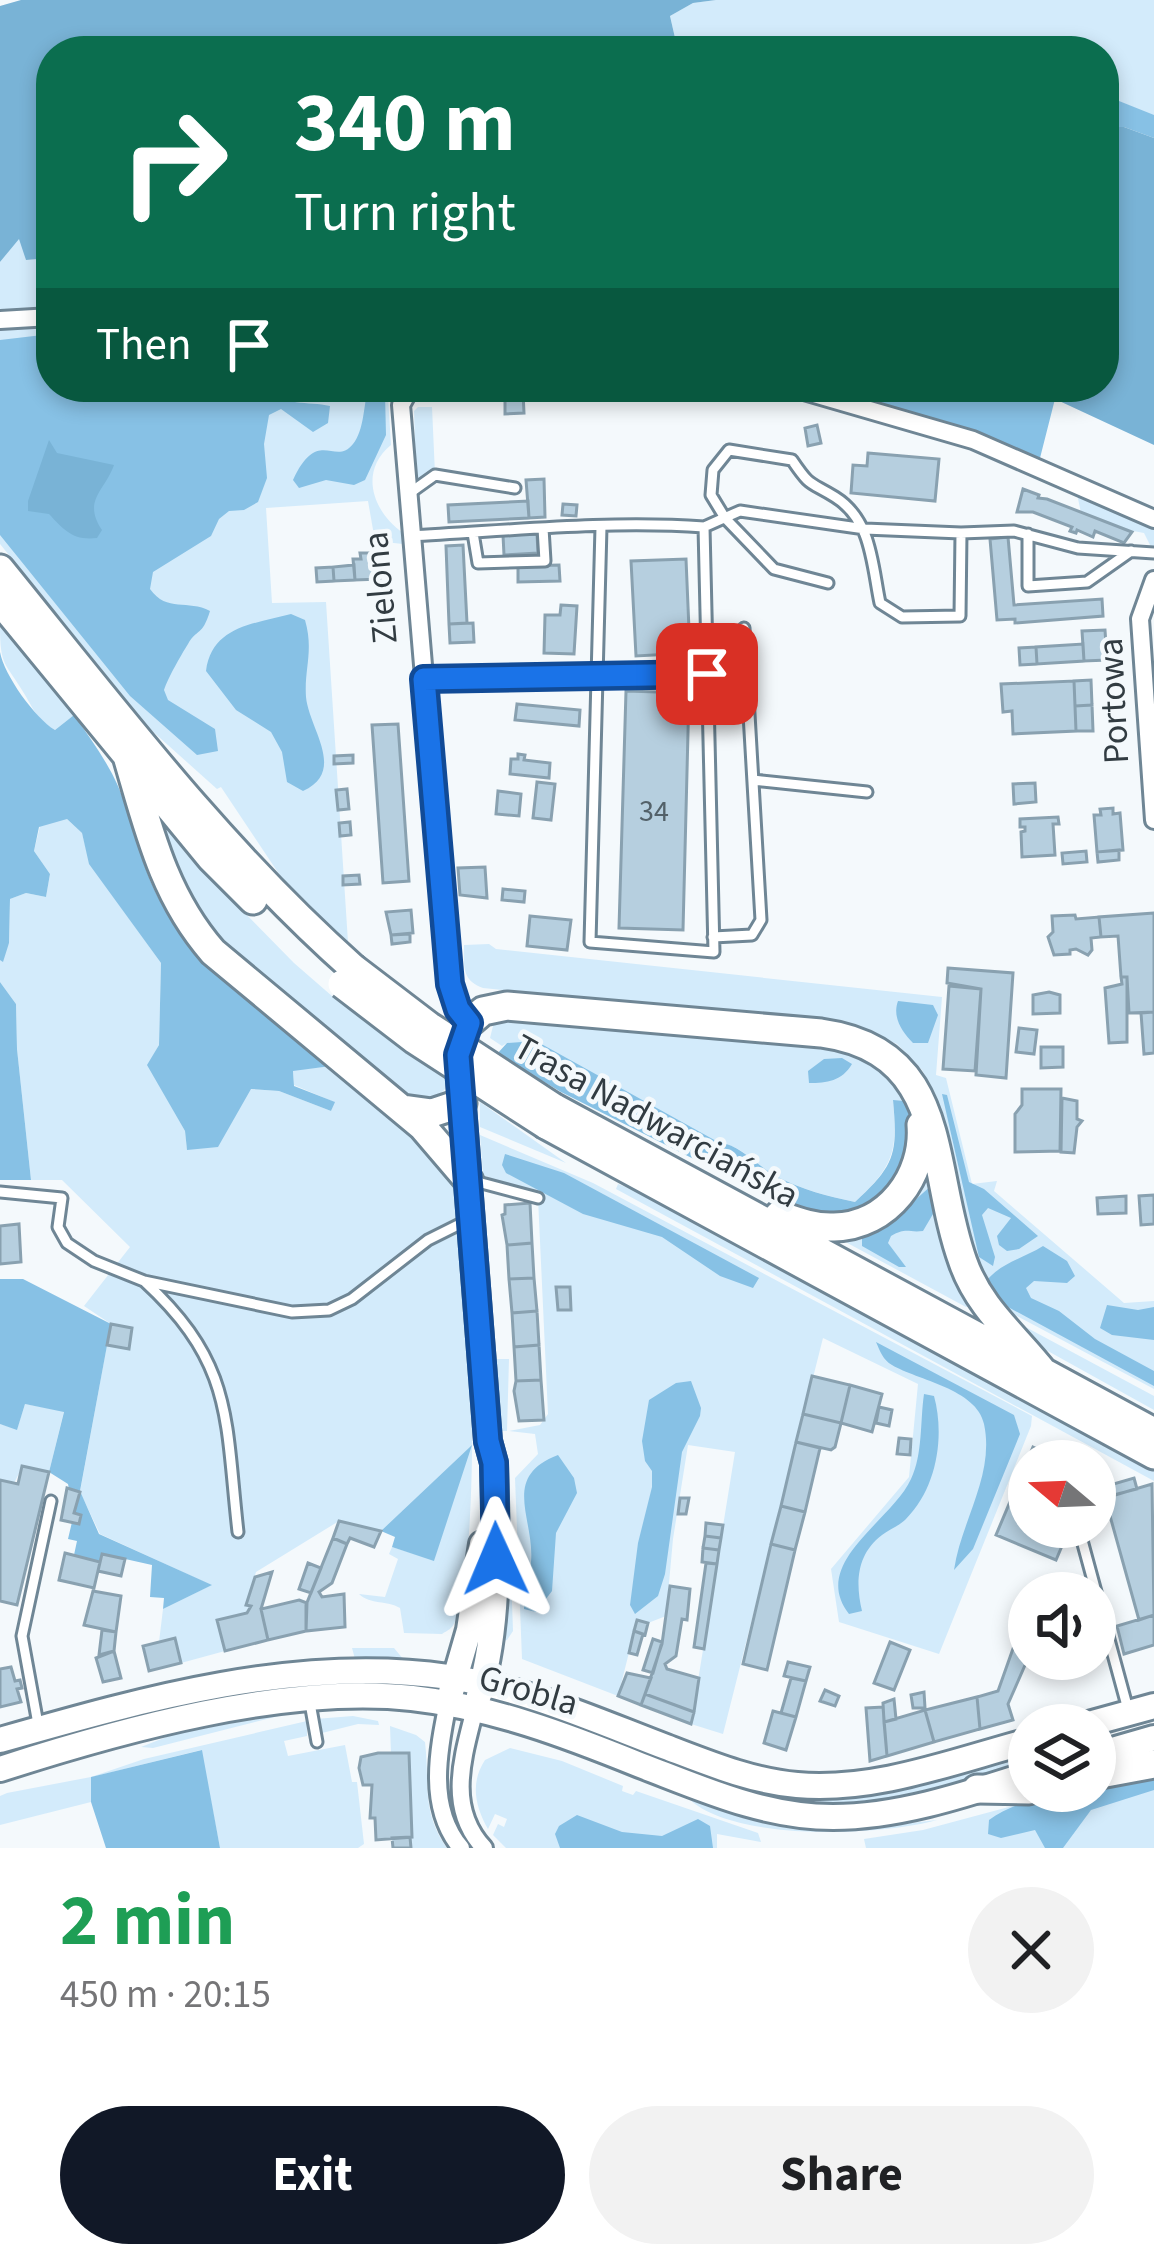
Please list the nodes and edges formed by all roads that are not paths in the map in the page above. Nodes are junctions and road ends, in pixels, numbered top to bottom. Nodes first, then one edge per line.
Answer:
1 (36, 318) edge
2 (0, 320) edge
3 (402, 402) edge
4 (842, 402) edge
5 (515, 488) dead end
6 (407, 495) junction
7 (725, 518) junction
8 (1154, 519) edge
9 (602, 527) junction
10 (704, 527) junction
11 (543, 528) junction
12 (866, 529) junction
13 (473, 532) junction
14 (962, 533) junction
15 (1028, 534) junction
16 (410, 536) junction
17 (1131, 550) junction
18 (1154, 553) edge
19 (0, 569) edge
20 (1154, 580) edge
21 (828, 583) dead end
22 (0, 601) edge
23 (743, 628) dead end
24 (707, 674) junction
25 (597, 676) junction
26 (424, 679) junction
27 (120, 737) junction
28 (753, 780) junction
29 (867, 792) dead end
30 (1154, 820) edge
31 (713, 937) junction
32 (469, 1023) junction
33 (462, 1103) junction
34 (922, 1103) junction
35 (404, 1109) junction
36 (550, 1116) junction
37 (469, 1181) junction
38 (697, 1185) junction
39 (0, 1192) edge
40 (538, 1198) dead end
41 (472, 1218) junction
42 (144, 1281) junction
43 (1044, 1373) junction
44 (1154, 1432) edge
45 (488, 1441) junction
46 (1154, 1455) edge
47 (51, 1501) dead end
48 (238, 1532) dead end
49 (1084, 1548) edge
50 (455, 1678) junction
51 (482, 1683) junction
52 (309, 1698) junction
53 (448, 1703) junction
54 (1154, 1706) edge
55 (475, 1708) junction
56 (1129, 1713) junction
57 (1116, 1717) edge
58 (40, 1730) junction
59 (1154, 1738) edge
60 (0, 1741) edge
61 (317, 1742) dead end
62 (1008, 1747) edge
63 (1116, 1749) edge
64 (1154, 1764) edge
65 (0, 1769) edge
66 (1116, 1771) edge
67 (1008, 1780) edge
68 (977, 1789) junction
69 (1008, 1790) edge
70 (460, 1848) edge
71 (484, 1848) edge

1 - 2 street
3 - 6 street, Zielona
4 - 8 street
5 - 6 lane
6 - 16 street, Zielona
7 - 10 lane
7 - 12 lane
7 - 12 lane
7 - 21 lane
9 - 10 lane
9 - 11 lane
9 - 25 lane
10 - 24 lane
11 - 13 lane
11 - 13 lane
12 - 14 lane
12 - 14 lane
13 - 16 lane
14 - 15 lane
15 - 17 lane
15 - 17 lane
16 - 26 street, Zielona
17 - 18 lane
19 - 27 main road, Trasa Nadwarciańska
20 - 30 street, Portowa
22 - 27 main road, Trasa Nadwarciańska
23 - 28 lane
24 - 25 lane
24 - 31 lane
25 - 26 lane
25 - 31 lane
26 - 32 street, Zielona
27 - 35 main road
27 - 36 main road, Trasa Nadwarciańska, bridge
28 - 29 lane
28 - 31 lane
32 - 33 main road, Zielona
32 - 34 main road
33 - 35 main road
33 - 37 main road, Zielona
34 - 38 main road
34 - 43 main road
35 - 37 main road
36 - 38 main road, Trasa Nadwarciańska
36 - 46 main road, Trasa Nadwarciańska
37 - 40 lane
37 - 41 main road, Zielona
38 - 43 main road, Trasa Nadwarciańska
39 - 42 lane
41 - 42 lane
41 - 45 main road, Zielona
42 - 48 lane
43 - 44 main road, Trasa Nadwarciańska
45 - 50 main road
45 - 51 main road, Zielona
47 - 58 lane
49 - 56 lane
50 - 51 main road, Grobla
50 - 53 main road
50 - 58 main road, Grobla
51 - 55 main road, Zielona
51 - 62 main road, Grobla
52 - 53 main road, Grobla
52 - 61 lane
52 - 65 main road, Grobla
53 - 55 main road, Grobla
53 - 70 street
54 - 56 main road
55 - 68 main road, Grobla
55 - 71 street
56 - 57 main road
58 - 60 main road, Grobla
59 - 63 main road
64 - 66 main road
67 - 68 main road, Grobla
68 - 69 main road

